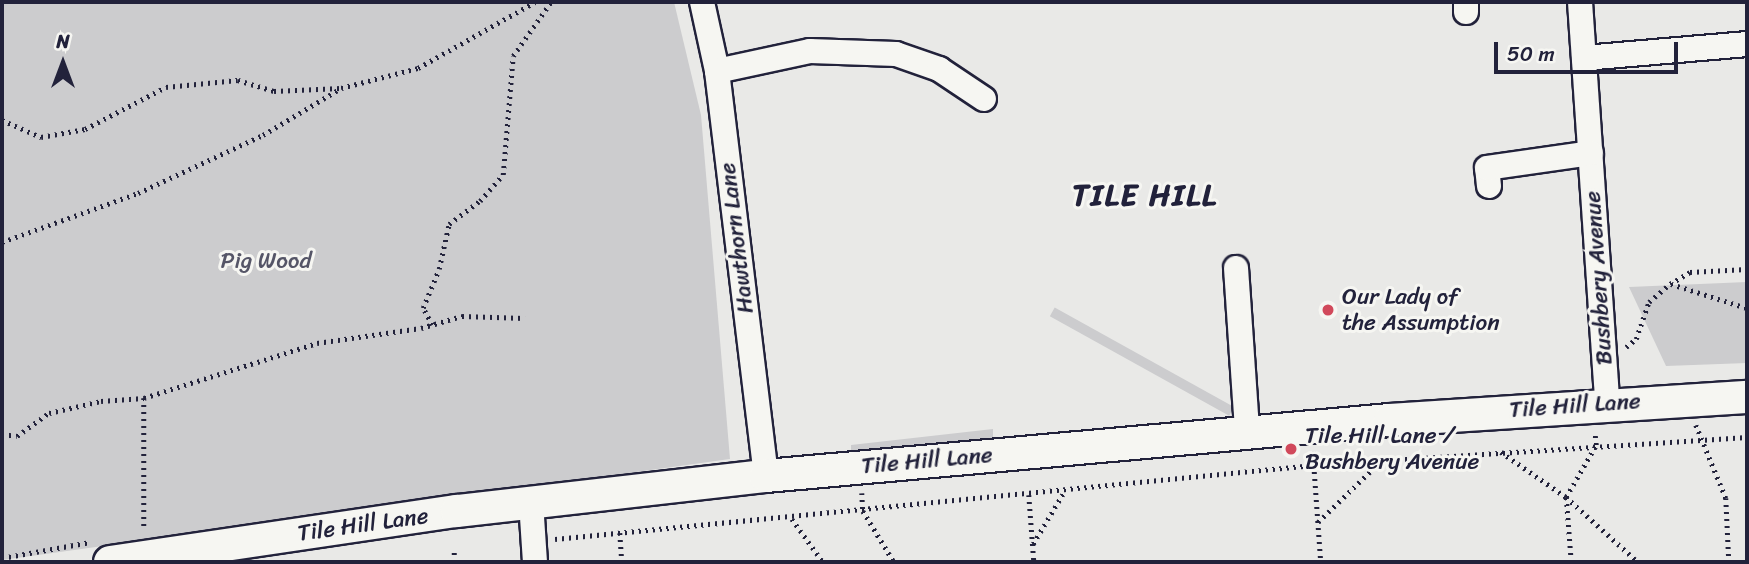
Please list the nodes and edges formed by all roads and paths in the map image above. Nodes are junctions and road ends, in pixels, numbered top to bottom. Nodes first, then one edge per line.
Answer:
1 (535, 2) edge
2 (551, 2) edge
3 (702, 2) edge
4 (1580, 2) edge
5 (1747, 44) edge
6 (1584, 58) junction
7 (717, 71) junction
8 (341, 88) junction
9 (985, 99) dead end
10 (2, 120) edge
11 (1591, 153) junction
12 (1489, 186) dead end
13 (2, 242) edge
14 (1236, 268) dead end
15 (1747, 269) edge
16 (1670, 284) junction
17 (1747, 308) edge
18 (525, 318) dead end
19 (432, 325) junction
20 (1605, 366) junction
21 (1747, 397) edge
22 (144, 398) junction
23 (1607, 403) junction
24 (1570, 406) junction
25 (1247, 432) junction
26 (2, 434) edge
27 (1747, 437) edge
28 (1702, 439) junction
29 (1312, 443) dead end
30 (1596, 444) junction
31 (1501, 452) junction
32 (1381, 461) junction
33 (1314, 466) junction
34 (846, 469) junction
35 (766, 476) junction
36 (1065, 491) junction
37 (1029, 495) junction
38 (1566, 497) junction
39 (531, 502) junction
40 (863, 511) junction
41 (792, 518) junction
42 (1318, 522) junction
43 (144, 533) dead end
44 (620, 533) junction
45 (1033, 545) junction
46 (454, 551) dead end
47 (534, 552) edge
48 (110, 562) edge
49 (454, 562) edge
50 (622, 562) edge
51 (823, 562) edge
52 (894, 562) edge
53 (1034, 562) edge
54 (1321, 562) edge
55 (1571, 562) edge
56 (1638, 562) edge
57 (1729, 562) edge

1 - 8 path
2 - 19 path
3 - 7 street, Hawthorn Lane
4 - 6 street, Bushbery Avenue
5 - 6 street
6 - 11 street, Bushbery Avenue
7 - 9 street
7 - 35 street, Hawthorn Lane
8 - 10 path
8 - 13 path
11 - 12 street
11 - 20 street, Bushbery Avenue
14 - 25 street
15 - 16 path
16 - 17 path
16 - 20 path
18 - 19 path
19 - 22 path
20 - 23 street, Bushbery Avenue
21 - 23 main road, Tile Hill Lane
22 - 26 path
22 - 43 path
23 - 24 main road, Tile Hill Lane
24 - 25 main road, Tile Hill Lane
24 - 30 path
25 - 34 main road, Tile Hill Lane
27 - 28 path
28 - 30 path
28 - 57 path
29 - 33 path
30 - 31 path
30 - 38 path
31 - 32 path
31 - 38 path
32 - 33 path
32 - 42 path
33 - 36 path
33 - 42 path
34 - 35 main road, Tile Hill Lane
34 - 40 path
35 - 39 main road, Tile Hill Lane
36 - 37 path
36 - 45 path
37 - 40 path
37 - 45 path
38 - 55 path
38 - 56 path
39 - 47 street
39 - 48 main road, Tile Hill Lane
40 - 41 path
40 - 52 path
41 - 44 path
41 - 51 path
42 - 54 path
44 - 47 path
44 - 50 path
45 - 53 path
46 - 49 path

